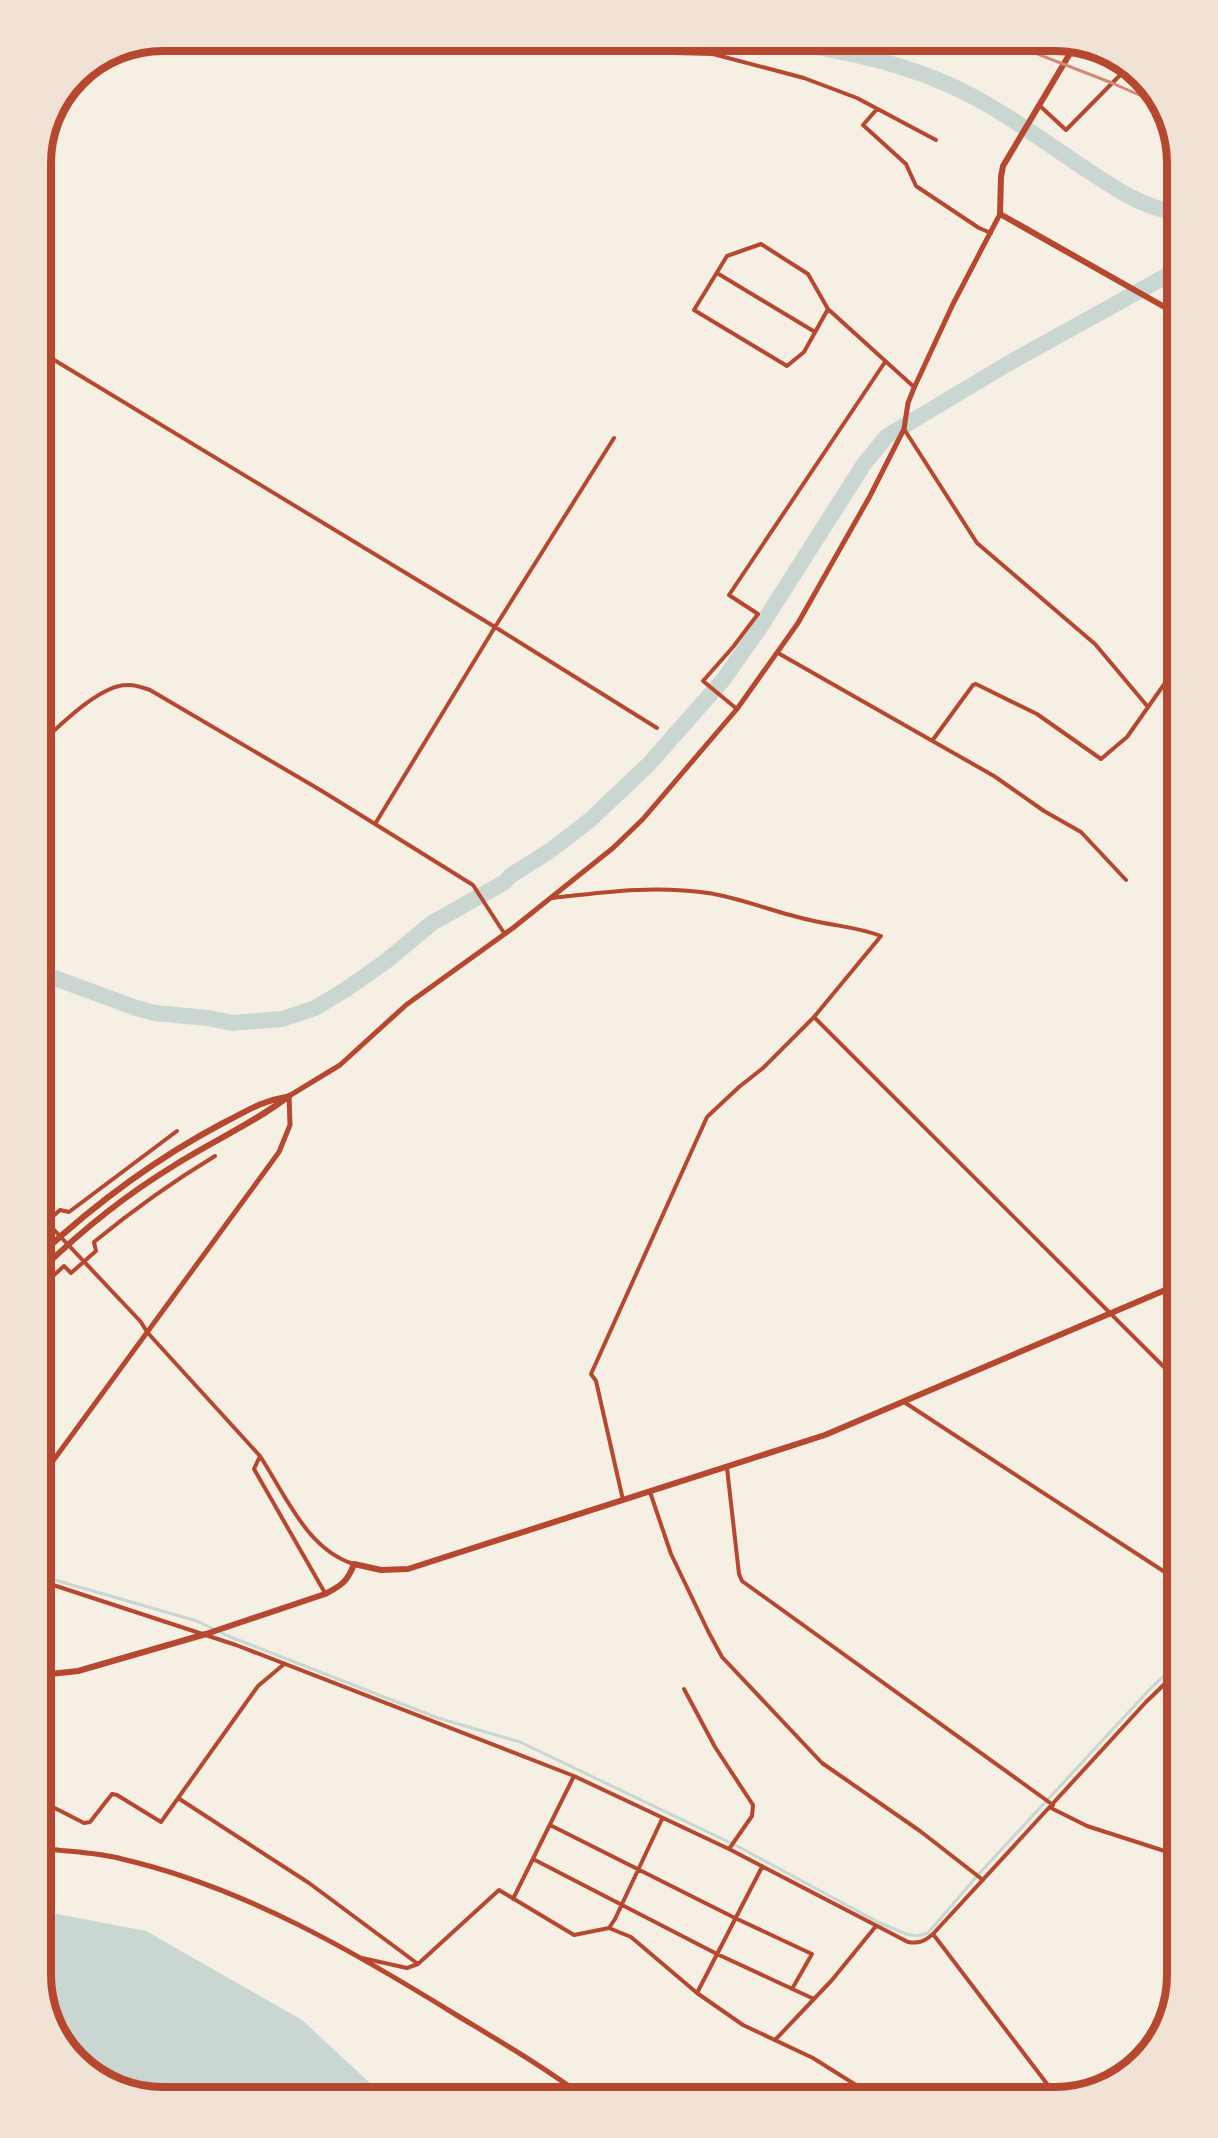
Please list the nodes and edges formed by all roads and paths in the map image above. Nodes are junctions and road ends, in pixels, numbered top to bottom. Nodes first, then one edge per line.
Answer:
1 (598, 51) edge
2 (1071, 52) edge
3 (1122, 73) edge
4 (1039, 107) junction
5 (877, 109) junction
6 (936, 140) dead end
7 (1000, 214) junction
8 (991, 233) junction
9 (717, 273) junction
10 (1167, 308) edge
11 (828, 309) junction
12 (815, 332) junction
13 (51, 358) edge
14 (885, 362) junction
15 (914, 388) junction
16 (904, 429) junction
17 (614, 438) dead end
18 (495, 627) junction
19 (778, 653) junction
20 (1167, 681) edge
21 (1148, 707) junction
22 (737, 709) junction
23 (657, 728) dead end
24 (51, 734) edge
25 (932, 741) junction
26 (375, 824) junction
27 (1126, 880) dead end
28 (550, 898) junction
29 (504, 933) junction
30 (814, 1017) junction
31 (289, 1096) junction
32 (177, 1131) dead end
33 (215, 1156) dead end
34 (51, 1218) edge
35 (51, 1226) edge
36 (61, 1235) junction
37 (51, 1244) edge
38 (69, 1245) junction
39 (51, 1261) edge
40 (84, 1261) junction
41 (51, 1278) edge
42 (1167, 1290) edge
43 (1111, 1314) junction
44 (147, 1332) junction
45 (1167, 1369) edge
46 (904, 1402) junction
47 (260, 1456) junction
48 (51, 1464) edge
49 (727, 1468) junction
50 (651, 1492) junction
51 (623, 1501) junction
52 (354, 1564) junction
53 (1167, 1573) edge
54 (51, 1585) edge
55 (325, 1594) junction
56 (206, 1635) junction
57 (283, 1665) junction
58 (51, 1674) edge
59 (1167, 1682) edge
60 (684, 1689) dead end
61 (574, 1776) junction
62 (178, 1798) junction
63 (51, 1806) edge
64 (1052, 1806) junction
65 (662, 1819) junction
66 (550, 1825) junction
67 (51, 1849) edge
68 (729, 1849) junction
69 (1167, 1851) edge
70 (533, 1859) junction
71 (762, 1867) junction
72 (639, 1870) junction
73 (983, 1880) junction
74 (513, 1899) junction
75 (622, 1905) junction
76 (735, 1918) junction
77 (876, 1926) junction
78 (609, 1928) junction
79 (933, 1934) junction
80 (717, 1954) junction
81 (357, 1957) junction
82 (418, 1964) junction
83 (792, 1989) junction
84 (697, 1993) junction
85 (814, 1999) junction
86 (777, 2039) junction
87 (570, 2087) edge
88 (859, 2087) edge
89 (1049, 2087) edge

1 - 5 street
2 - 4 main road
3 - 4 street
4 - 7 main road
5 - 6 street
5 - 8 street
7 - 8 main road
7 - 10 main road
8 - 15 main road
9 - 11 street
9 - 12 street
9 - 12 street
11 - 12 street
11 - 14 street
13 - 18 street
14 - 15 street
14 - 22 street
15 - 16 main road
16 - 19 main road
16 - 21 street
17 - 18 street
18 - 23 street
18 - 26 street
19 - 22 main road
19 - 25 street
20 - 21 street
21 - 25 street
22 - 28 main road
24 - 26 street
25 - 27 street
26 - 29 street
28 - 29 main road
28 - 30 street
29 - 31 main road
30 - 43 street
30 - 51 street
31 - 36 main road
31 - 38 main road
31 - 44 main road
32 - 34 street
33 - 40 street
35 - 36 street
36 - 37 main road
36 - 38 street
38 - 39 main road
38 - 40 street
40 - 41 street
40 - 44 street
42 - 43 main road
43 - 45 street
43 - 46 main road
44 - 47 street
44 - 48 main road
46 - 49 main road
46 - 53 street
47 - 52 street
47 - 55 street
49 - 50 main road
49 - 64 street
50 - 51 main road
50 - 73 street
51 - 52 main road
52 - 55 main road
54 - 56 street
55 - 56 main road
56 - 57 street
56 - 58 main road
57 - 61 street
57 - 62 street
59 - 64 street
60 - 68 street
61 - 65 street
61 - 66 street
62 - 63 street
62 - 82 street
64 - 69 street
64 - 73 street
65 - 68 street
65 - 72 street
66 - 70 street
66 - 72 street
67 - 81 main road
68 - 71 street
70 - 74 street
70 - 75 street
71 - 76 street
71 - 77 street
72 - 75 street
72 - 76 street
73 - 79 street
74 - 78 street
74 - 82 street
75 - 78 street
75 - 80 street
76 - 80 street
76 - 83 street
77 - 79 street
77 - 85 street
78 - 84 street
79 - 89 street
80 - 83 street
80 - 84 street
81 - 82 street
81 - 87 main road
83 - 85 street
84 - 86 street
85 - 86 street
86 - 88 street

